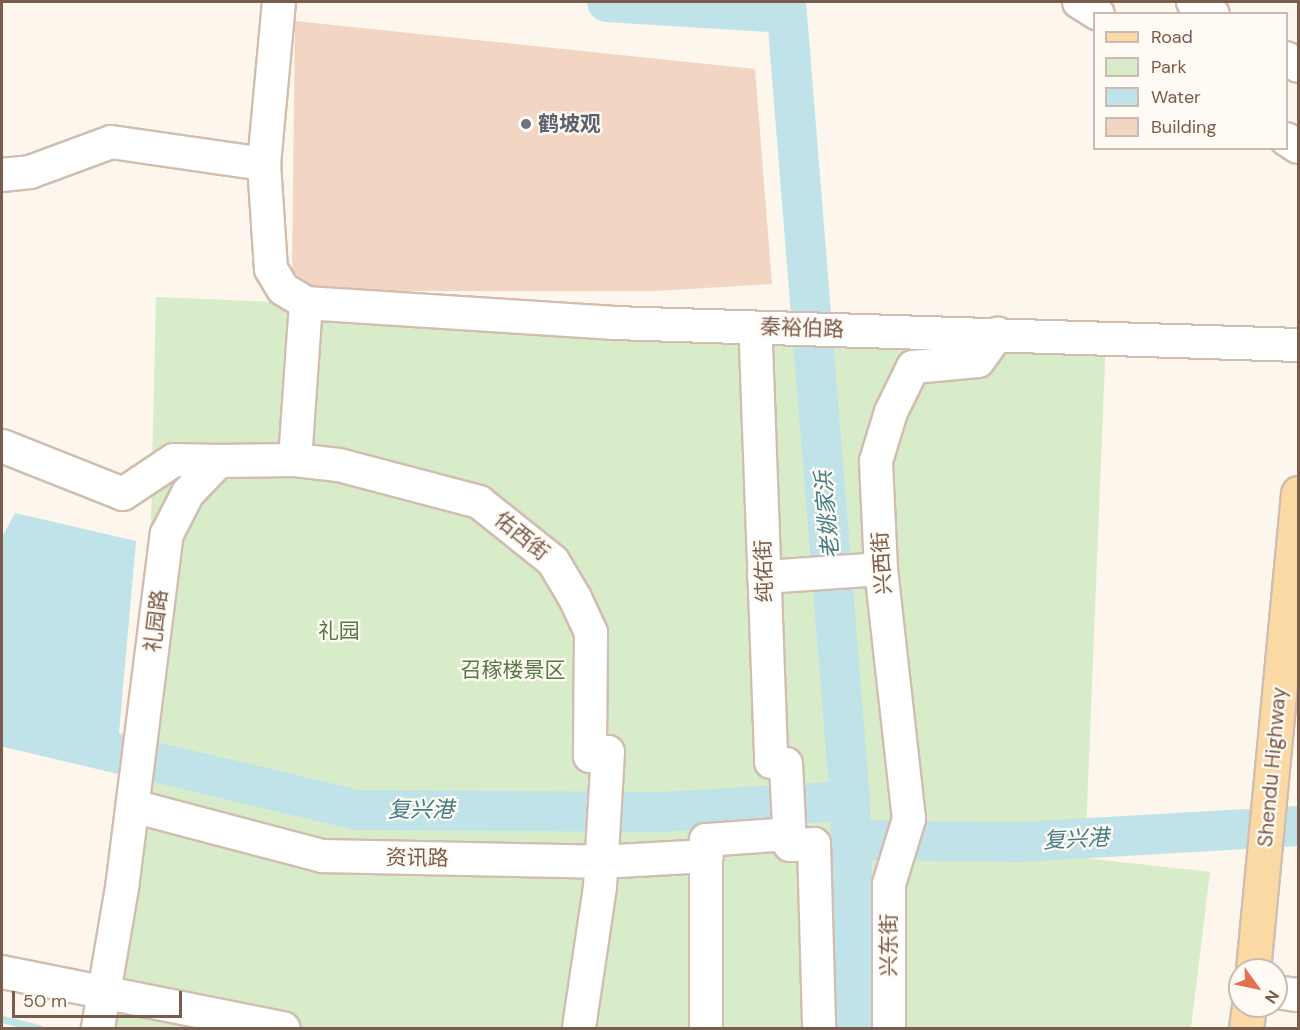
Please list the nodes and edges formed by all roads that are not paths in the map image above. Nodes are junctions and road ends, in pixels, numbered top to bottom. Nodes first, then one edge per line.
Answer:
1 (279, 2) edge
2 (1080, 2) edge
3 (1193, 2) edge
4 (1095, 12) edge
5 (1210, 12) edge
6 (264, 164) junction
7 (2, 176) edge
8 (306, 303) junction
9 (998, 333) junction
10 (756, 345) dead end
11 (1299, 345) edge
12 (2, 446) edge
13 (295, 460) junction
14 (219, 461) junction
15 (1299, 493) edge
16 (881, 569) junction
17 (764, 577) junction
18 (134, 794) junction
19 (790, 834) junction
20 (707, 856) junction
21 (600, 862) junction
22 (899, 863) joint
23 (1254, 958) edge
24 (2, 972) edge
25 (101, 1014) edge
26 (283, 1029) edge
27 (579, 1029) edge
28 (706, 1029) edge
29 (819, 1029) edge
30 (890, 1029) edge

1 - 6 street
2 - 4 street
3 - 5 street
6 - 7 street
6 - 8 street
8 - 9 street, 秦裕伯路
8 - 13 street
9 - 11 street, 秦裕伯路
9 - 16 street, 兴西街
10 - 17 street, 纯佑街
12 - 14 street
13 - 14 street
13 - 21 street, 佑西街
14 - 18 street, 礼园路
15 - 23 main road, Shendu Highway
16 - 17 street
16 - 22 street, 兴西街
17 - 19 street, 纯佑街
18 - 21 street, 资讯路
18 - 25 street, 礼园路
19 - 20 street
19 - 29 street
20 - 21 street, 资讯路
20 - 28 street
21 - 27 street
22 - 30 street, 兴东街
24 - 25 street
25 - 26 street

